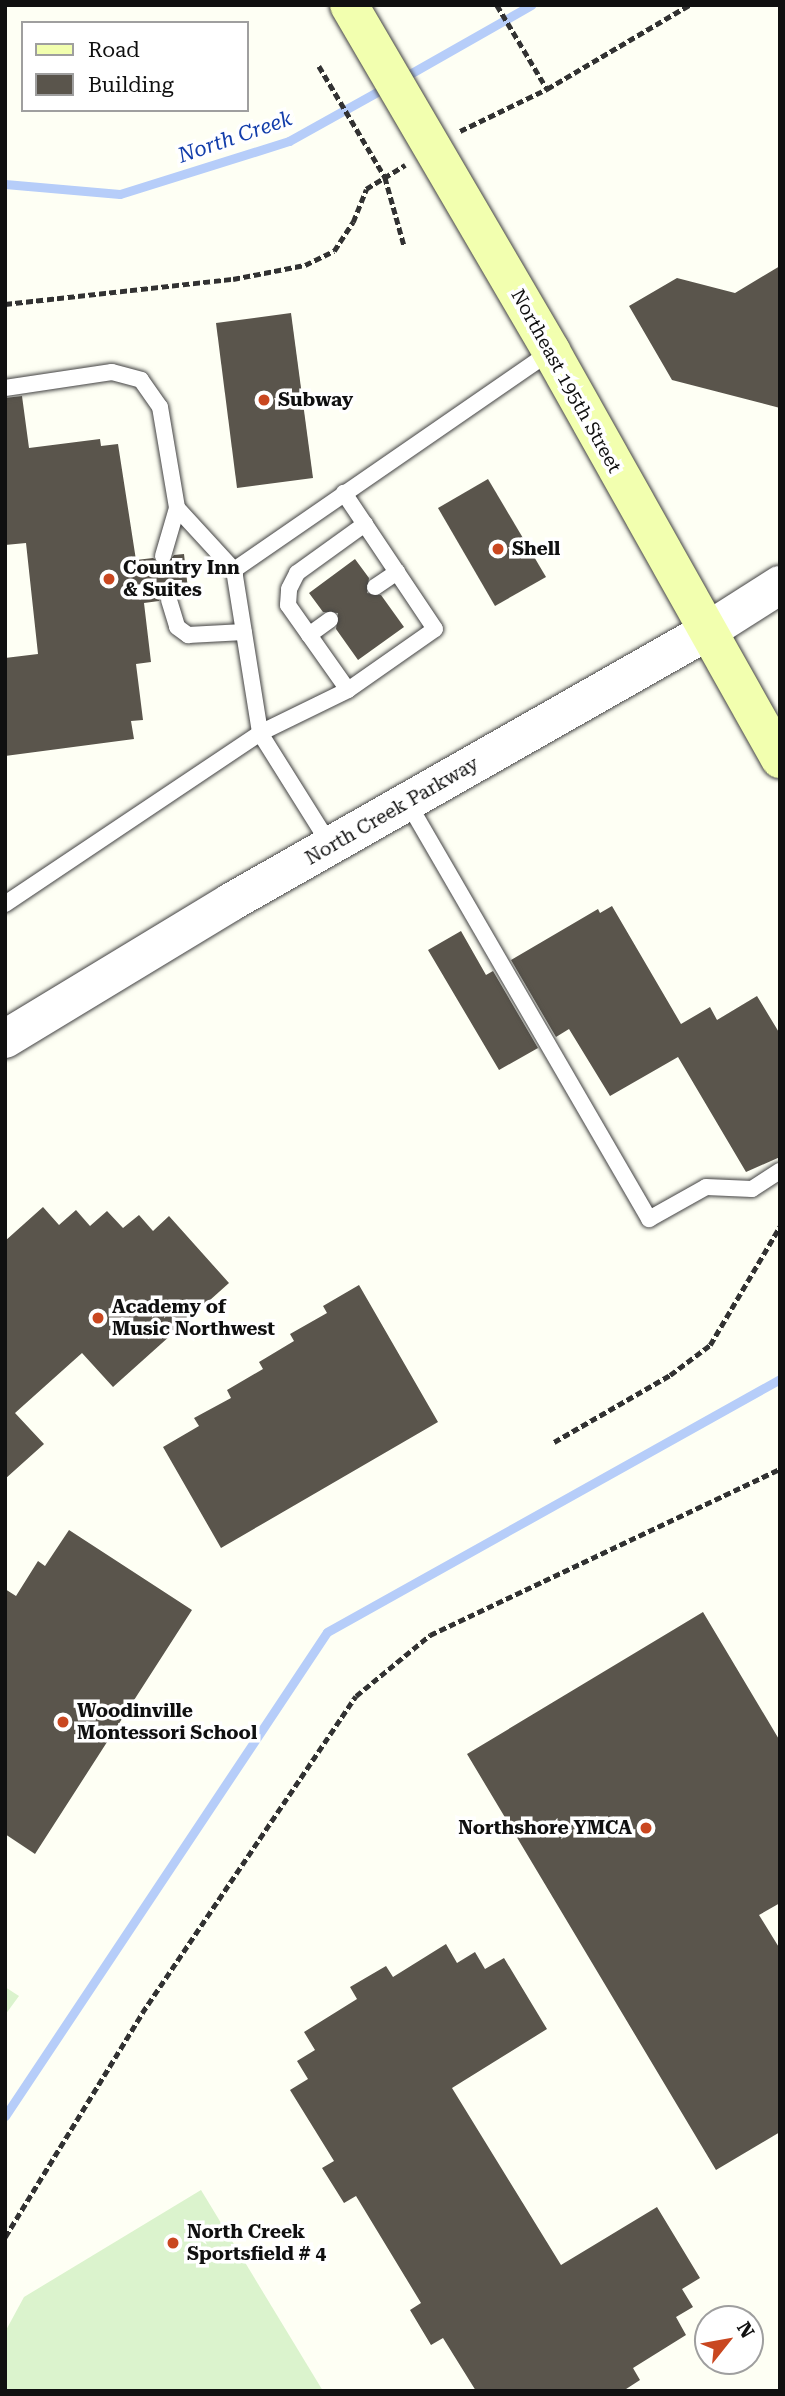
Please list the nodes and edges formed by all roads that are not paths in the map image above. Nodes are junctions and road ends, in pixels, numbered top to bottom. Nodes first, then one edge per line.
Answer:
1 (349, 5) edge
2 (551, 351) junction
3 (5, 387) edge
4 (344, 493) junction
5 (177, 508) junction
6 (365, 524) junction
7 (163, 556) dead end
8 (234, 570) junction
9 (397, 572) junction
10 (780, 585) edge
11 (375, 587) dead end
12 (169, 600) dead end
13 (330, 620) dead end
14 (244, 632) junction
15 (705, 632) junction
16 (309, 635) junction
17 (348, 690) junction
18 (260, 733) junction
19 (780, 759) edge
20 (408, 803) junction
21 (331, 846) junction
22 (5, 904) edge
23 (5, 1039) edge
24 (780, 1171) edge

1 - 2 main road, Northeast 195th Street
2 - 4 lane
2 - 15 main road, Northeast 195th Street
3 - 5 lane
4 - 6 lane
4 - 8 lane
5 - 7 lane
5 - 8 lane
6 - 9 lane
6 - 16 lane
8 - 14 lane
9 - 11 lane
9 - 17 lane
10 - 15 street, North Creek Parkway
12 - 14 lane
13 - 16 lane
14 - 18 lane
15 - 19 main road, Northeast 195th Street
15 - 20 street, North Creek Parkway
16 - 17 lane
17 - 18 lane
18 - 21 lane
18 - 22 lane
20 - 21 street, North Creek Parkway
20 - 24 lane
21 - 23 street, North Creek Parkway

